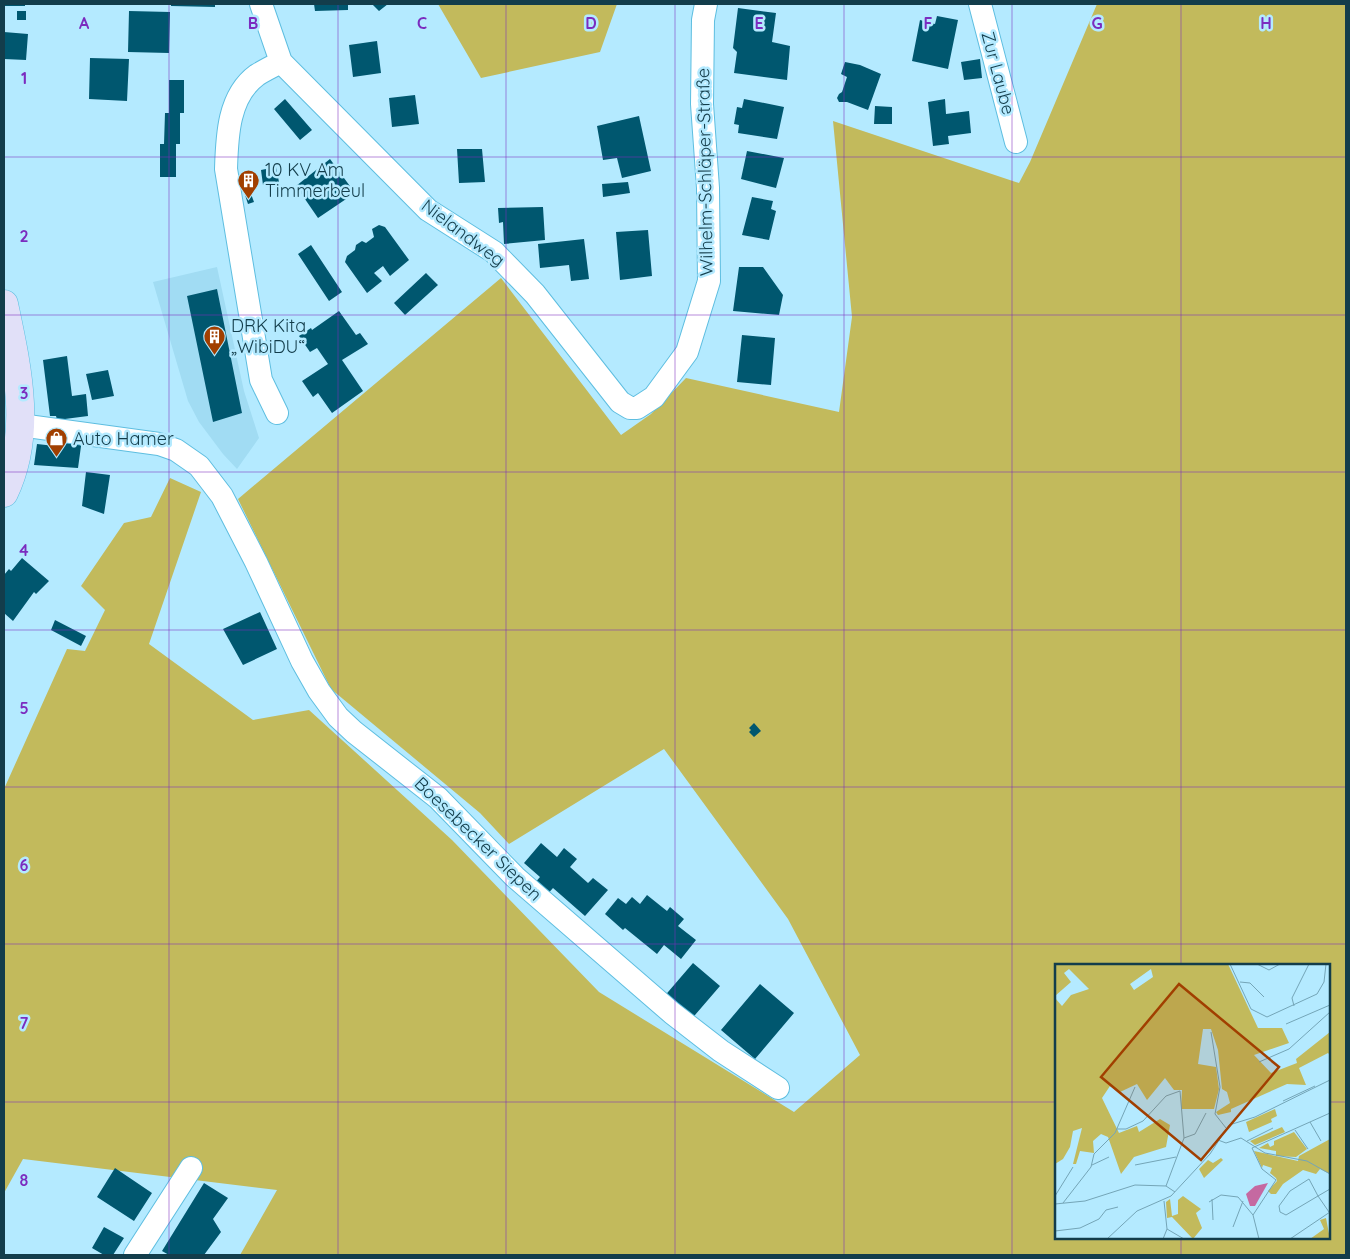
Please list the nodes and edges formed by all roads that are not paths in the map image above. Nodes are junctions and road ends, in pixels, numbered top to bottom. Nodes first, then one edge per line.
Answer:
1 (261, 4) edge
2 (706, 4) edge
3 (980, 4) edge
4 (281, 62) junction
5 (1016, 142) dead end
6 (4, 304) edge
7 (637, 408) joint
8 (277, 413) dead end
9 (20, 425) junction
10 (4, 493) edge
11 (778, 1088) dead end
12 (191, 1168) dead end
13 (135, 1255) edge

1 - 4 street, Nielandweg
2 - 7 street, Wilhelm-Schläper-Straße
3 - 5 street, Zur Laube
4 - 7 street, Nielandweg
4 - 8 street
6 - 9 street
9 - 10 street
9 - 11 street, Boesebecker Siepen
12 - 13 street

